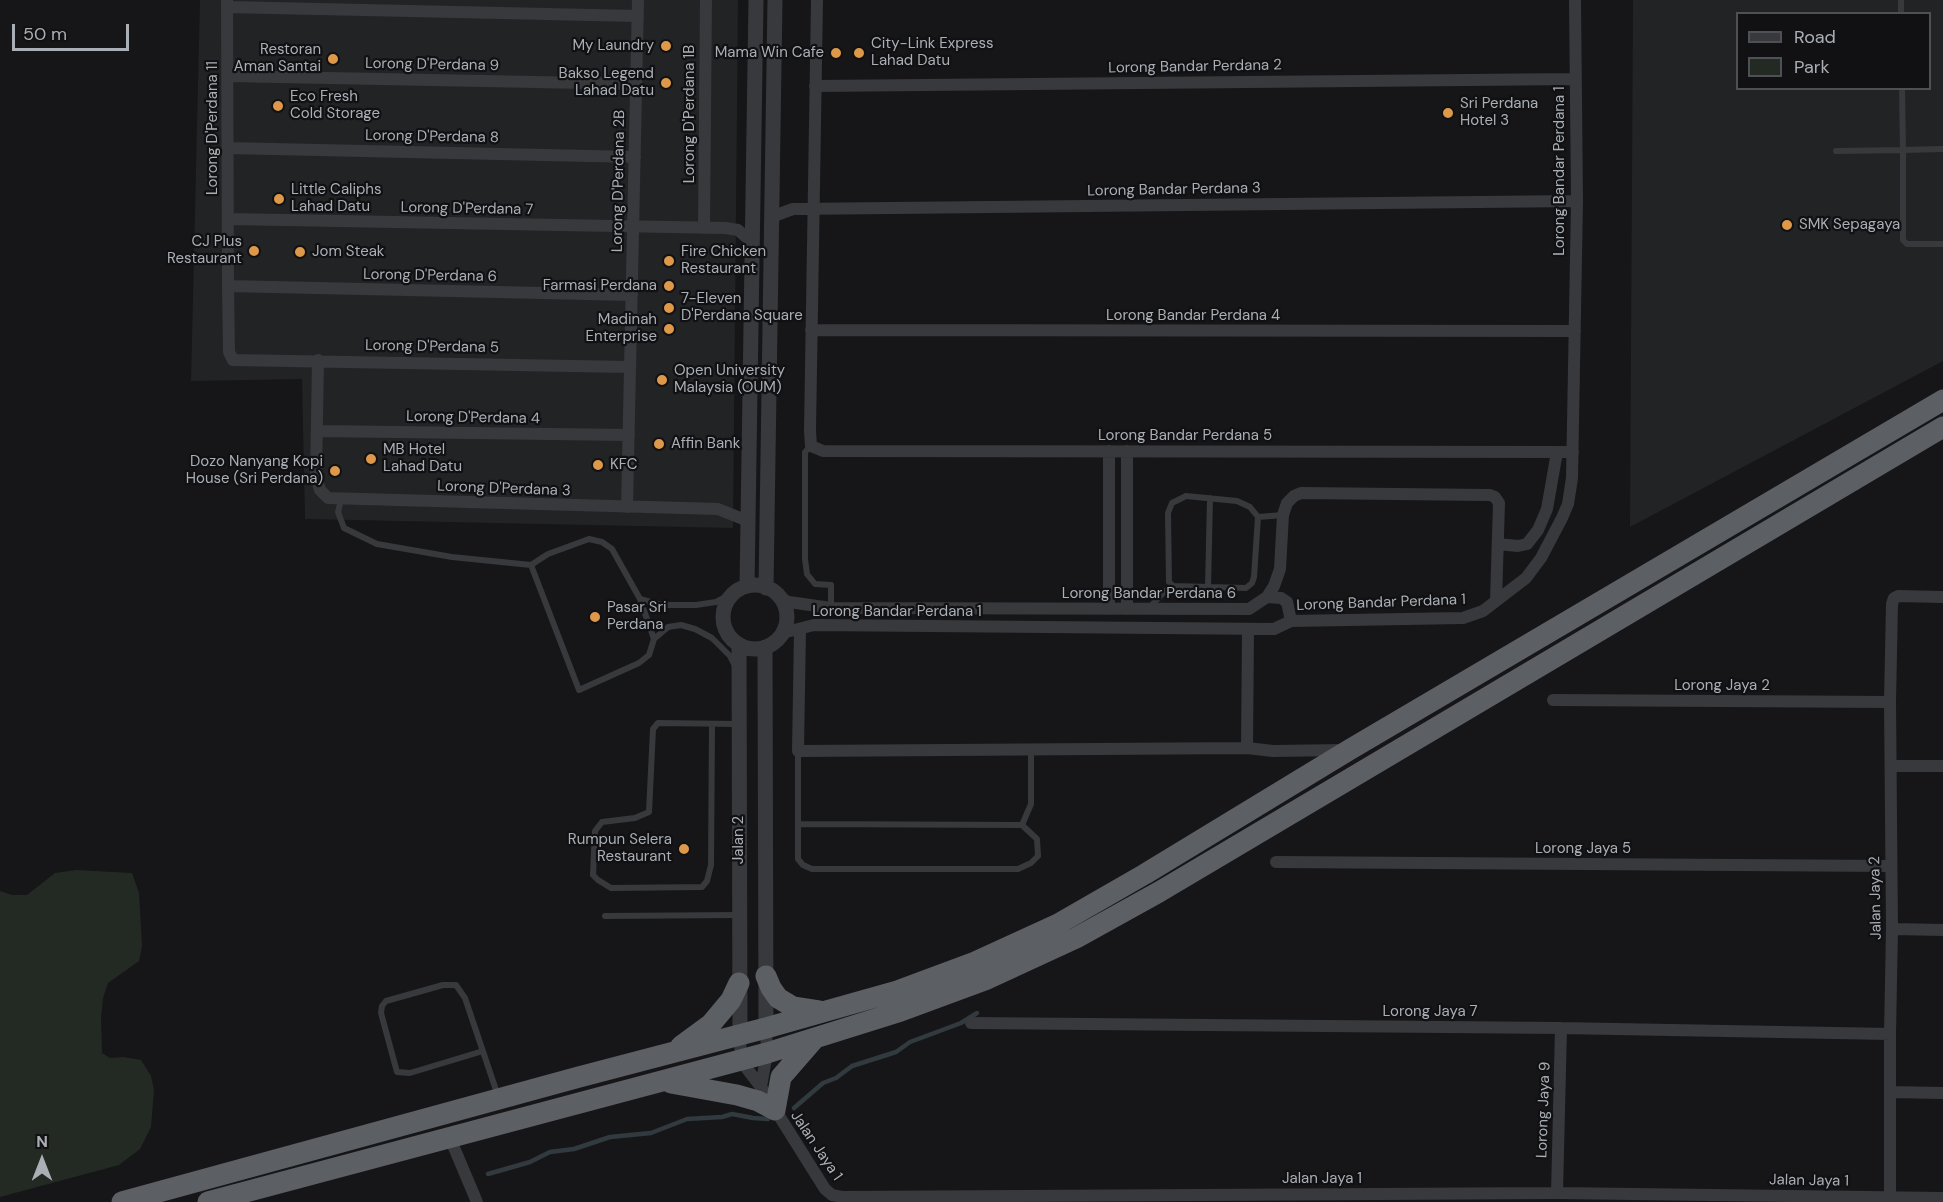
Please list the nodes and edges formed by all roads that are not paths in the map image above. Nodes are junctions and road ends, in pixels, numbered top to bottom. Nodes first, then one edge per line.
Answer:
1 (638, 0) edge
2 (706, 0) edge
3 (756, 0) edge
4 (775, 0) edge
5 (817, 0) edge
6 (1575, 0) edge
7 (227, 4) edge
8 (638, 16) junction
9 (228, 76) junction
10 (1575, 79) junction
11 (636, 84) junction
12 (815, 86) junction
13 (1902, 90) edge
14 (228, 148) junction
15 (1943, 149) edge
16 (1903, 150) junction
17 (1836, 151) dead end
18 (635, 157) junction
19 (1578, 201) junction
20 (814, 209) junction
21 (771, 217) junction
22 (229, 219) junction
23 (633, 228) junction
24 (704, 228) junction
25 (753, 243) junction
26 (1943, 244) edge
27 (228, 286) junction
28 (632, 295) junction
29 (811, 330) junction
30 (1575, 331) junction
31 (233, 360) joint
32 (318, 360) junction
33 (630, 367) junction
34 (1943, 400) edge
35 (1943, 427) edge
36 (317, 431) junction
37 (629, 435) junction
38 (811, 446) junction
39 (1108, 451) junction
40 (1127, 451) junction
41 (1557, 452) junction
42 (1573, 452) junction
43 (1210, 498) junction
44 (341, 500) junction
45 (627, 507) junction
46 (1283, 515) junction
47 (1258, 518) junction
48 (748, 521) junction
49 (1498, 544) junction
50 (531, 565) junction
51 (1173, 586) junction
52 (766, 588) junction
53 (1208, 588) junction
54 (741, 589) junction
55 (1267, 597) junction
56 (1943, 597) edge
57 (779, 598) junction
58 (640, 599) junction
59 (1496, 601) junction
60 (831, 608) junction
61 (1108, 609) junction
62 (1127, 609) junction
63 (1148, 609) junction
64 (1291, 621) junction
65 (800, 629) junction
66 (1248, 629) junction
67 (782, 633) junction
68 (654, 639) junction
69 (739, 645) junction
70 (765, 647) junction
71 (739, 675) junction
72 (1553, 700) dead end
73 (1890, 702) junction
74 (712, 724) junction
75 (739, 724) junction
76 (1247, 748) junction
77 (1031, 750) junction
78 (1350, 750) junction
79 (798, 751) junction
80 (1891, 766) junction
81 (1943, 766) edge
82 (798, 824) junction
83 (1022, 825) junction
84 (1276, 862) dead end
85 (1890, 866) junction
86 (739, 915) junction
87 (605, 916) dead end
88 (1892, 929) junction
89 (1943, 930) edge
90 (766, 976) junction
91 (739, 983) junction
92 (825, 1011) junction
93 (971, 1023) dead end
94 (766, 1028) junction
95 (1562, 1028) junction
96 (1890, 1034) junction
97 (740, 1035) junction
98 (815, 1038) junction
99 (483, 1051) junction
100 (670, 1053) junction
101 (767, 1053) junction
102 (741, 1060) junction
103 (661, 1082) junction
104 (761, 1087) junction
105 (1890, 1092) junction
106 (1943, 1093) edge
107 (500, 1099) junction
108 (775, 1110) junction
109 (450, 1138) junction
110 (1557, 1193) junction
111 (1890, 1197) junction
112 (833, 1198) edge
113 (1266, 1198) edge
114 (1630, 1198) edge
115 (896, 1199) edge
116 (1938, 1199) edge
117 (122, 1202) edge
118 (208, 1202) edge
119 (477, 1202) edge

1 - 8 street, Lorong D'Perdana 2B
2 - 24 street, Lorong D'Perdana 1B
3 - 25 street
4 - 21 street
5 - 12 street
6 - 10 street, Lorong Bandar Perdana 1
7 - 8 street
7 - 9 street, Lorong D'Perdana 11
8 - 11 street, Lorong D'Perdana 2B
9 - 11 street, Lorong D'Perdana 9
9 - 14 street, Lorong D'Perdana 11
10 - 12 street, Lorong Bandar Perdana 2
10 - 19 street, Lorong Bandar Perdana 1
11 - 18 street, Lorong D'Perdana 2B
12 - 20 street
13 - 16 lane
14 - 18 street, Lorong D'Perdana 8
14 - 22 street, Lorong D'Perdana 11
15 - 16 lane
16 - 17 lane
16 - 26 lane
18 - 23 street, Lorong D'Perdana 2B
19 - 20 street, Lorong Bandar Perdana 3
19 - 30 street, Lorong Bandar Perdana 1
20 - 21 street, Lorong Bandar Perdana 3
20 - 29 street
21 - 52 street
22 - 23 street, Lorong D'Perdana 7
22 - 27 street, Lorong D'Perdana 11
23 - 24 street, Lorong D'Perdana 7
23 - 28 street, Lorong D'Perdana 2B
24 - 25 street, Lorong D'Perdana 7
25 - 48 street
27 - 28 street, Lorong D'Perdana 6
27 - 31 street, Lorong D'Perdana 11
28 - 33 street, Lorong D'Perdana 2B
29 - 30 street, Lorong Bandar Perdana 4
29 - 38 street
30 - 42 street, Lorong Bandar Perdana 1
31 - 32 street, Lorong D'Perdana 5
32 - 33 street, Lorong D'Perdana 5
32 - 36 street
33 - 37 street, Lorong D'Perdana 2B
34 - 78 highway
35 - 98 highway
36 - 37 street, Lorong D'Perdana 4
36 - 44 street
37 - 45 street, Lorong D'Perdana 2B
38 - 39 street, Lorong Bandar Perdana 5
38 - 60 lane
39 - 40 street, Lorong Bandar Perdana 5
39 - 61 street
40 - 41 street, Lorong Bandar Perdana 5
40 - 62 street
41 - 42 street, Lorong Bandar Perdana 5
41 - 49 street
42 - 59 street, Lorong Bandar Perdana 1
43 - 47 lane
43 - 51 lane
43 - 53 lane
44 - 45 street, Lorong D'Perdana 3
44 - 50 lane
45 - 48 street, Lorong D'Perdana 3
46 - 47 lane
46 - 49 street
46 - 55 street
47 - 53 lane
48 - 54 street
49 - 59 street
50 - 58 lane
50 - 68 lane
51 - 53 lane
51 - 63 lane
52 - 54 street
52 - 57 street
54 - 58 lane
54 - 69 street
55 - 63 street, Lorong Bandar Perdana 6
55 - 64 street
56 - 73 street, Jalan Jaya 2
57 - 60 street, Lorong Bandar Perdana 6
57 - 67 street
58 - 68 lane
59 - 64 street, Lorong Bandar Perdana 1
60 - 61 street, Lorong Bandar Perdana 6
61 - 62 street, Lorong Bandar Perdana 6
62 - 63 street, Lorong Bandar Perdana 6
64 - 66 street, Lorong Bandar Perdana 1
65 - 66 street, Lorong Bandar Perdana 1
65 - 67 street, Lorong Bandar Perdana 1
65 - 79 street
66 - 76 street
67 - 70 street
68 - 71 lane
69 - 70 street
69 - 71 street, Jalan 2
70 - 90 street, Jalan 2
71 - 75 street, Jalan 2
72 - 73 street, Lorong Jaya 2
73 - 80 street, Jalan Jaya 2
74 - 74 lane
74 - 75 lane
75 - 86 street, Jalan 2
76 - 77 street
76 - 78 street
77 - 79 street
77 - 83 lane
78 - 92 highway
79 - 82 lane
80 - 81 street
80 - 85 street, Jalan Jaya 2
82 - 83 lane
82 - 83 lane
84 - 85 street, Lorong Jaya 5
85 - 88 street, Jalan Jaya 2
86 - 87 lane
86 - 91 street, Jalan 2
88 - 89 street
88 - 96 street, Jalan Jaya 2
90 - 92 highway
90 - 94 street, Jalan 2
91 - 97 street, Jalan 2
91 - 100 highway
92 - 94 highway
93 - 95 street, Lorong Jaya 7
94 - 97 highway
94 - 101 street
95 - 96 street, Lorong Jaya 7
95 - 110 street, Lorong Jaya 9
96 - 105 street, Jalan Jaya 2
97 - 100 highway
97 - 102 street
98 - 101 highway
98 - 108 highway
99 - 99 lane
99 - 107 lane
100 - 107 highway
101 - 102 highway
101 - 104 street
102 - 103 highway
102 - 104 street, Jalan Jaya 1
103 - 108 highway
103 - 109 highway
104 - 108 street, Jalan Jaya 1
105 - 106 street
105 - 111 street, Jalan Jaya 2
107 - 117 highway
108 - 112 street, Jalan Jaya 1
109 - 118 highway
109 - 119 street
110 - 113 street, Jalan Jaya 1
110 - 114 street, Jalan Jaya 1
111 - 114 street, Jalan Jaya 1
111 - 116 street, Jalan Jaya 1
112 - 115 street, Jalan Jaya 1
113 - 115 street, Jalan Jaya 1

